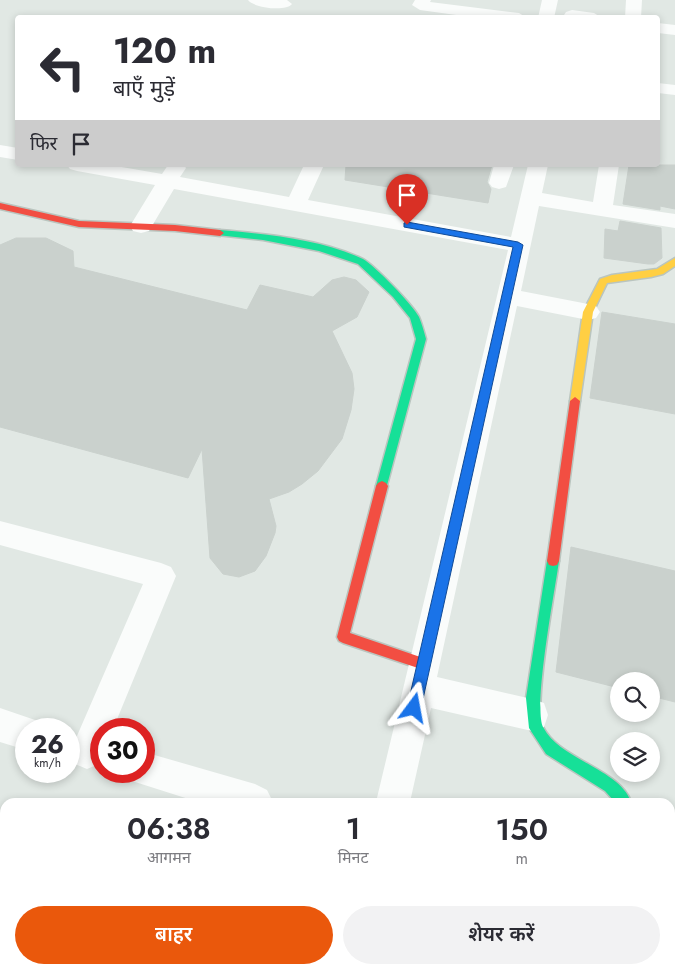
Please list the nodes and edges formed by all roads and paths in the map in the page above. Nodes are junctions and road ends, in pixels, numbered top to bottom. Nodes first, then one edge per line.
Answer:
1 (256, 0) edge
2 (422, 0) edge
3 (550, 0) edge
4 (634, 0) edge
5 (282, 7) edge
6 (573, 11) edge
7 (496, 15) edge
8 (547, 15) edge
9 (585, 15) edge
10 (633, 15) edge
11 (660, 28) edge
12 (675, 30) edge
13 (660, 88) edge
14 (675, 90) edge
15 (0, 151) edge
16 (15, 154) edge
17 (101, 167) edge
18 (313, 167) edge
19 (538, 167) edge
20 (609, 167) edge
21 (173, 173) edge
22 (530, 198) junction
23 (295, 205) junction
24 (0, 206) edge
25 (602, 210) junction
26 (675, 221) edge
27 (140, 226) junction
28 (518, 245) junction
29 (675, 261) edge
30 (507, 296) junction
31 (588, 312) junction
32 (0, 533) edge
33 (421, 676) junction
34 (532, 716) junction
35 (0, 725) edge
36 (15, 730) edge
37 (86, 751) edge
38 (155, 772) edge
39 (242, 798) edge
40 (394, 798) edge
41 (621, 798) edge

1 - 5 street
2 - 7 street
3 - 8 street
4 - 10 street
6 - 9 street
11 - 12 street
13 - 14 street
15 - 16 street
17 - 21 street
18 - 23 street
19 - 22 street
20 - 25 street
21 - 23 street
21 - 27 street
22 - 25 street
22 - 28 street
23 - 28 street
24 - 27 street
25 - 26 street
27 - 33 street
28 - 30 street
29 - 31 street
30 - 31 street
30 - 33 street
31 - 34 street
32 - 37 street
33 - 34 street
33 - 40 street
34 - 41 street
35 - 36 street
38 - 39 street

